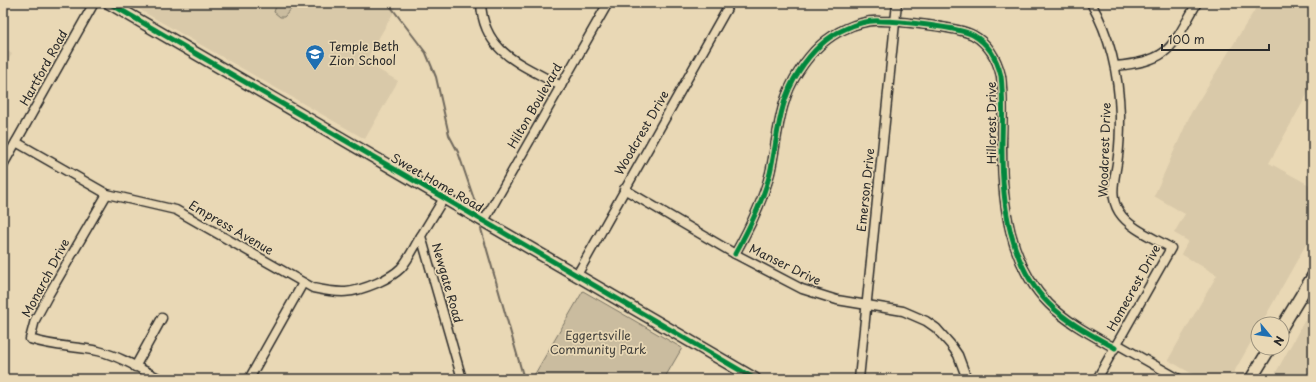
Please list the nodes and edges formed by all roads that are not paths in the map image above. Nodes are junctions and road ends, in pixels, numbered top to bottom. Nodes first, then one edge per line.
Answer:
1 (94, 3) edge
2 (109, 3) edge
3 (481, 3) edge
4 (608, 3) edge
5 (730, 3) edge
6 (897, 3) edge
7 (1091, 3) edge
8 (1197, 3) edge
9 (896, 22) junction
10 (1115, 66) junction
11 (560, 86) junction
12 (16, 142) junction
13 (3, 165) edge
14 (624, 189) junction
15 (107, 194) junction
16 (444, 198) junction
17 (484, 221) junction
18 (1132, 225) joint
19 (421, 236) junction
20 (735, 254) junction
21 (576, 275) junction
22 (1313, 276) edge
23 (303, 283) junction
24 (867, 305) junction
25 (1289, 316) edge
26 (162, 318) dead end
27 (1116, 346) junction
28 (1265, 356) edge
29 (135, 367) junction
30 (160, 379) edge
31 (249, 379) edge
32 (462, 379) edge
33 (755, 379) edge
34 (859, 379) edge
35 (967, 379) edge
36 (1097, 379) edge
37 (1179, 379) edge
38 (1251, 379) edge

1 - 12 street, Hartford Road
2 - 16 street, Sweet Home Road
3 - 11 street
4 - 11 street, Hilton Boulevard
5 - 14 street, Woodcrest Drive
6 - 9 street, Emerson Drive
7 - 10 street, Woodcrest Drive
8 - 10 street
9 - 20 street, Hillcrest Drive
9 - 24 street, Emerson Drive
9 - 27 street, Hillcrest Drive
10 - 18 street, Woodcrest Drive
11 - 17 street, Hilton Boulevard
12 - 13 street, Hartford Road
12 - 15 street, Empress Avenue
14 - 20 street, Manser Drive
14 - 21 street, Woodcrest Drive
15 - 23 street, Empress Avenue
15 - 29 street, Monarch Drive
16 - 17 street, Sweet Home Road
16 - 19 street, Newgate Road
17 - 21 street, Sweet Home Road
18 - 27 street, Homecrest Drive
19 - 23 street, Empress Avenue
19 - 32 street, Newgate Road
20 - 24 street, Manser Drive
21 - 33 street, Sweet Home Road
22 - 25 street
23 - 31 street
24 - 34 street, Emerson Drive
24 - 35 street, Manser Drive
26 - 29 street
27 - 36 street, Homecrest Drive
27 - 37 street, Hillcrest Drive
28 - 38 street
29 - 30 street, Monarch Drive

